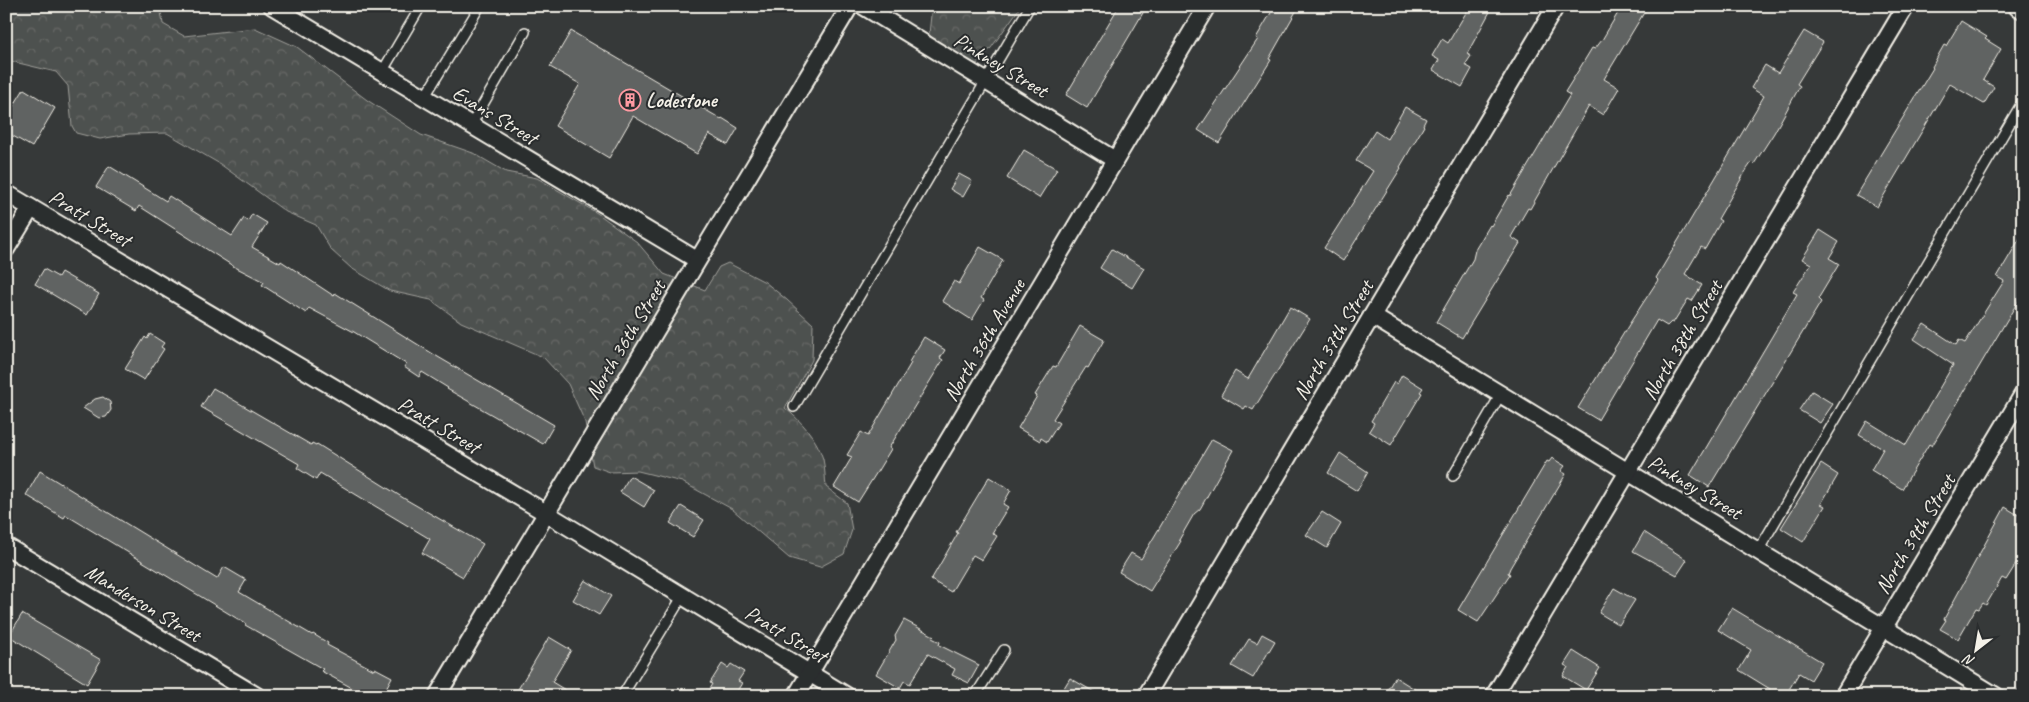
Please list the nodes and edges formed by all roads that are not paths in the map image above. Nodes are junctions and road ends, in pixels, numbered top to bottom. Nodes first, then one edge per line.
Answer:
1 (272, 6) edge
2 (421, 6) edge
3 (480, 6) edge
4 (850, 6) edge
5 (863, 6) edge
6 (1030, 6) edge
7 (1207, 6) edge
8 (1556, 6) edge
9 (1906, 6) edge
10 (2019, 6) edge
11 (2023, 8) edge
12 (525, 32) dead end
13 (382, 72) junction
14 (985, 81) junction
15 (424, 98) junction
16 (2023, 101) edge
17 (471, 125) junction
18 (1116, 160) junction
19 (6, 193) edge
20 (30, 208) junction
21 (6, 249) edge
22 (698, 260) junction
23 (1372, 316) junction
24 (1501, 394) junction
25 (2023, 394) edge
26 (794, 407) dead end
27 (1628, 471) junction
28 (1453, 476) dead end
29 (546, 512) junction
30 (6, 546) edge
31 (1758, 551) junction
32 (682, 597) junction
33 (1884, 628) junction
34 (1004, 650) dead end
35 (810, 673) junction
36 (2023, 692) edge
37 (257, 696) edge
38 (437, 696) edge
39 (622, 696) edge
40 (796, 696) edge
41 (847, 696) edge
42 (975, 696) edge
43 (1146, 696) edge
44 (1494, 696) edge
45 (1843, 696) edge
46 (1996, 696) edge
47 (2021, 696) edge

1 - 13 street, Evans Street
2 - 13 lane
3 - 15 lane
4 - 22 street, North 36th Street
5 - 14 street, Pinkney Street
6 - 14 lane
7 - 18 street, North 36th Avenue
8 - 23 street, North 37th Street
9 - 27 street, North 38th Street
10 - 11 street
12 - 17 lane
13 - 15 street, Evans Street
14 - 18 street, Pinkney Street
14 - 26 lane
15 - 17 street, Evans Street
16 - 31 lane
17 - 22 street, Evans Street
18 - 35 street, North 36th Avenue
19 - 20 street, Pratt Street
20 - 21 street
20 - 29 street, Pratt Street
22 - 29 street, North 36th Street
23 - 24 street, Pinkney Street
23 - 43 street, North 37th Street
24 - 27 street, Pinkney Street
24 - 28 lane
25 - 33 street, North 39th Street
27 - 31 street, Pinkney Street
27 - 44 street, North 38th Street
29 - 32 street, Pratt Street
29 - 38 street, North 36th Street
30 - 37 street, Manderson Street
31 - 33 street, Pinkney Street
32 - 35 street, Pratt Street
32 - 39 lane
33 - 45 street, North 39th Street
33 - 46 street, Pinkney Street
34 - 42 lane
35 - 40 street, North 36th Avenue
35 - 41 street, Pratt Street
36 - 47 lane

